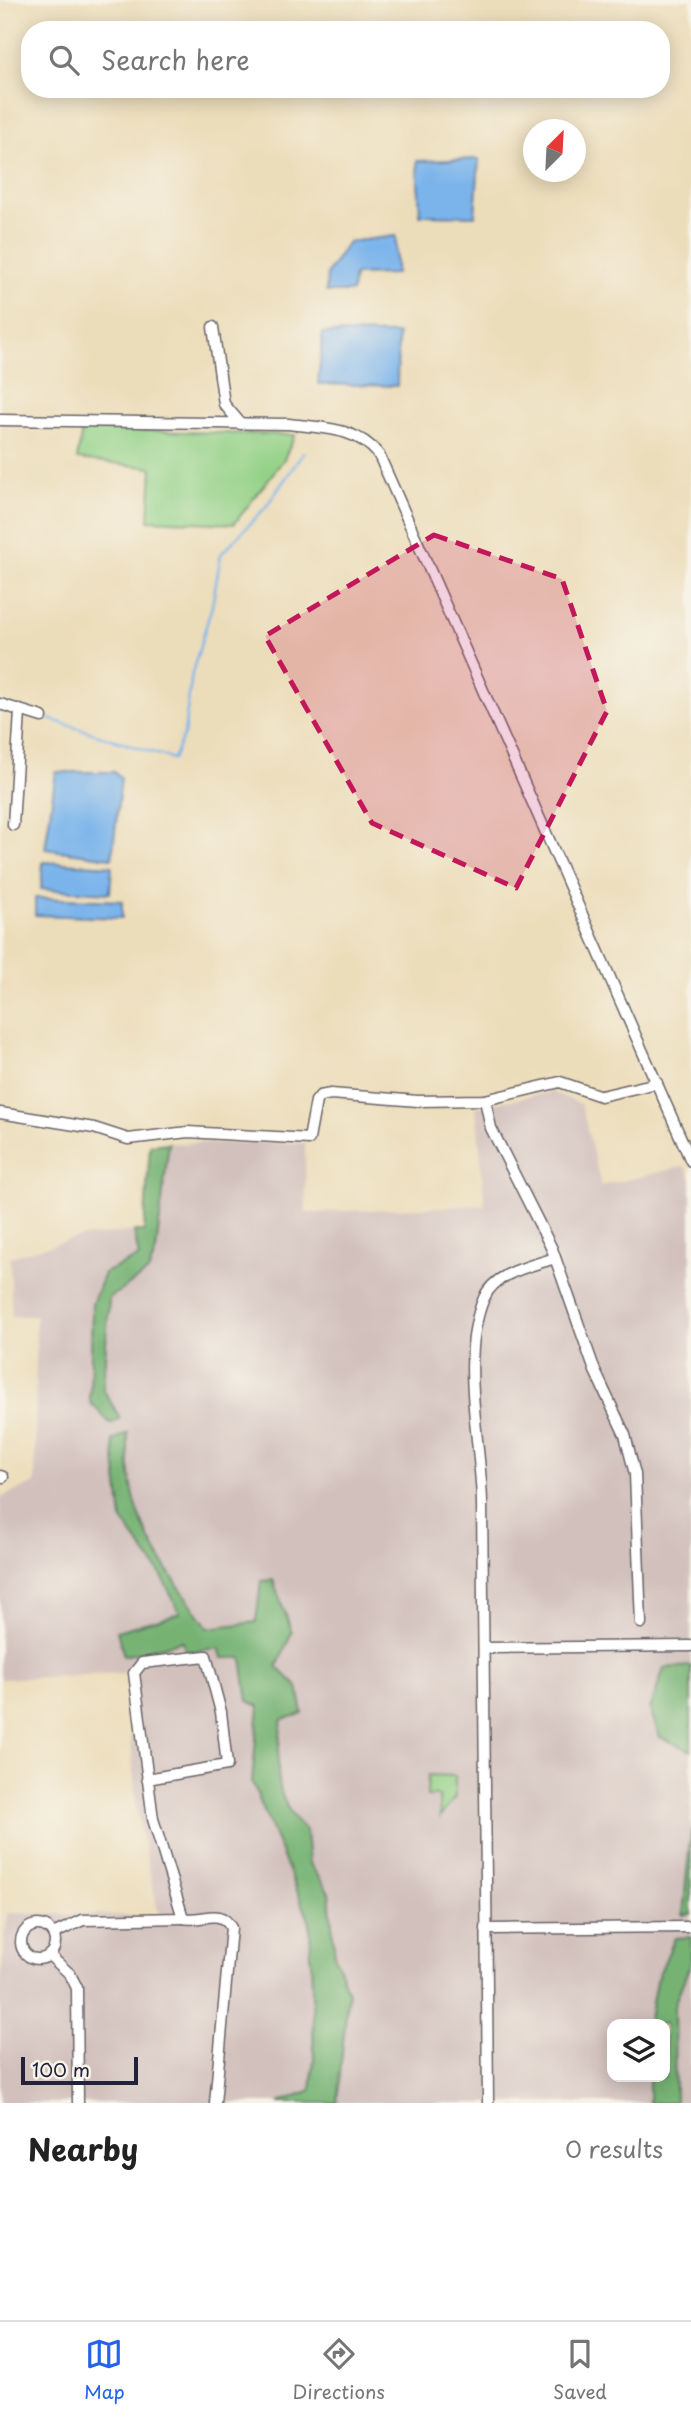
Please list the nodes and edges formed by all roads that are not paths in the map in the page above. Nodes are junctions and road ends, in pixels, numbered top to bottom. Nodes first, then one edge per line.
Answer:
1 (213, 327) dead end
2 (0, 421) edge
3 (241, 425) junction
4 (0, 704) edge
5 (20, 712) junction
6 (42, 717) dead end
7 (13, 824) dead end
8 (657, 1083) junction
9 (485, 1100) junction
10 (0, 1113) edge
11 (691, 1161) edge
12 (555, 1258) junction
13 (641, 1623) dead end
14 (691, 1646) edge
15 (484, 1648) junction
16 (147, 1779) junction
17 (183, 1918) junction
18 (691, 1927) edge
19 (486, 1929) junction
20 (52, 1934) junction
21 (49, 1955) junction
22 (78, 2103) edge
23 (215, 2103) edge
24 (488, 2103) edge

1 - 3 street
2 - 3 street
3 - 8 street
4 - 5 street
5 - 6 street
5 - 7 street
8 - 9 street
8 - 11 street
9 - 10 street
9 - 12 street
12 - 13 street
12 - 15 street
14 - 15 street
15 - 19 street
16 - 16 street
16 - 17 street
17 - 20 street
17 - 23 street
18 - 19 street
19 - 24 street
20 - 21 street
20 - 21 street
21 - 22 street

